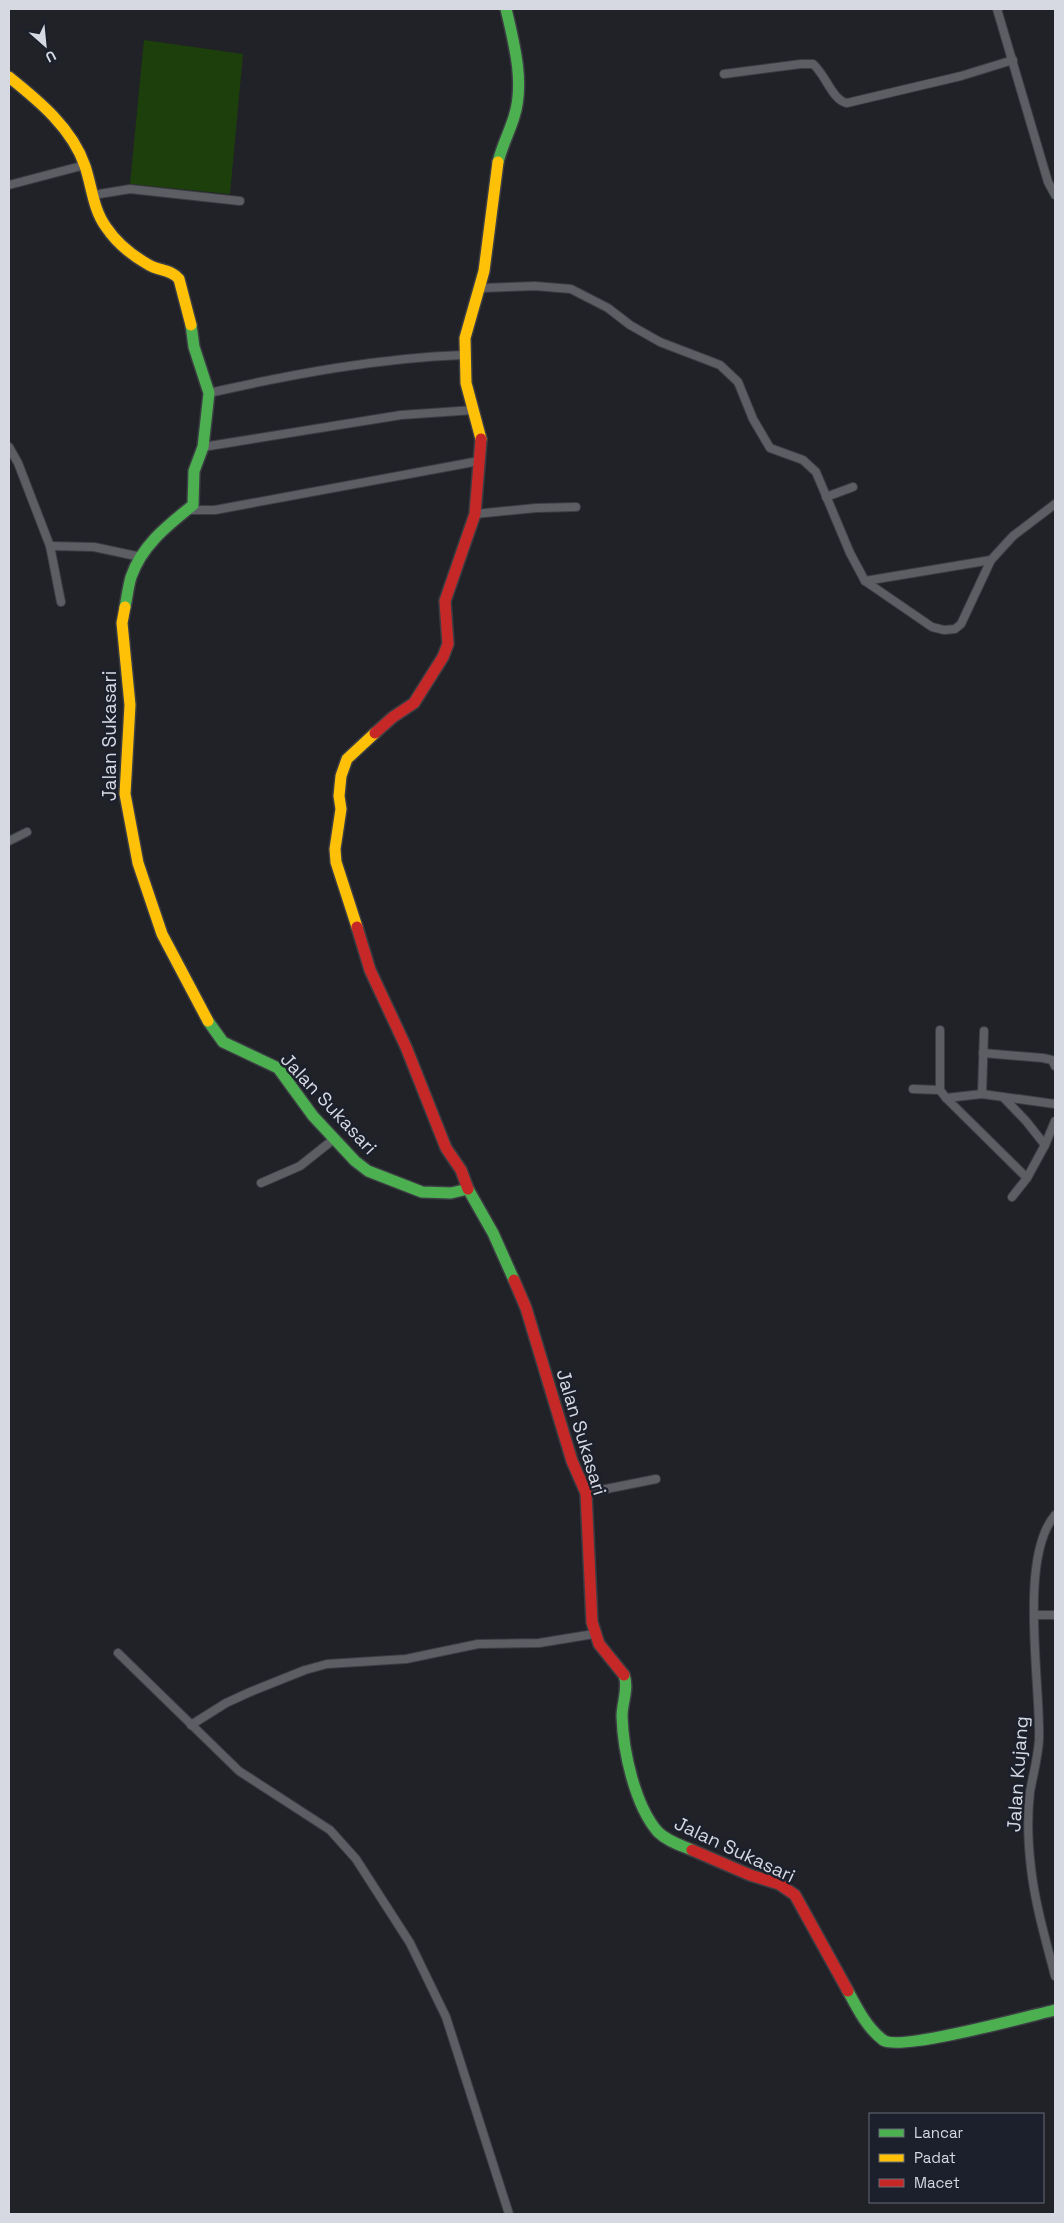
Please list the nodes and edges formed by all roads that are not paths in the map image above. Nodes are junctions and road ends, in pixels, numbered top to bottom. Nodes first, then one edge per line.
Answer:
1 (506, 9) edge
2 (997, 9) edge
3 (1013, 60) junction
4 (724, 74) dead end
5 (9, 77) edge
6 (85, 165) junction
7 (9, 185) edge
8 (93, 195) junction
9 (1055, 195) edge
10 (240, 200) dead end
11 (481, 288) junction
12 (464, 355) junction
13 (209, 393) junction
14 (474, 410) junction
15 (9, 447) edge
16 (203, 447) junction
17 (479, 461) junction
18 (853, 487) dead end
19 (826, 497) junction
20 (1055, 504) edge
21 (576, 508) dead end
22 (189, 510) junction
23 (475, 514) junction
24 (50, 546) junction
25 (141, 557) junction
26 (992, 560) junction
27 (865, 581) junction
28 (61, 602) dead end
29 (27, 832) dead end
30 (9, 841) edge
31 (940, 1030) dead end
32 (984, 1031) dead end
33 (983, 1053) junction
34 (1055, 1066) edge
35 (913, 1088) dead end
36 (940, 1090) junction
37 (982, 1094) junction
38 (1004, 1096) junction
39 (946, 1098) junction
40 (1055, 1104) edge
41 (1055, 1120) edge
42 (334, 1139) junction
43 (1045, 1145) junction
44 (1027, 1178) junction
45 (261, 1183) dead end
46 (468, 1188) junction
47 (1012, 1197) dead end
48 (656, 1478) dead end
49 (586, 1492) junction
50 (1055, 1516) edge
51 (1034, 1615) junction
52 (1055, 1615) edge
53 (594, 1634) junction
54 (118, 1653) dead end
55 (191, 1725) junction
56 (1055, 1976) edge
57 (1055, 2010) edge
58 (509, 2214) edge

1 - 11 street
2 - 3 street
3 - 4 street
3 - 9 street
5 - 6 street
6 - 7 street
6 - 8 street
8 - 10 street
8 - 13 street
11 - 12 street
11 - 19 street
12 - 13 street
12 - 14 street
13 - 16 street
14 - 16 street
14 - 17 street
15 - 24 street
16 - 22 street
17 - 22 street
17 - 23 street
18 - 19 street
19 - 27 street
20 - 26 street
21 - 23 street
22 - 25 street, Jalan Sukasari
23 - 46 street
24 - 25 street
24 - 28 street
25 - 42 street, Jalan Sukasari
26 - 27 street
26 - 27 street
29 - 30 street
31 - 36 street
32 - 33 street
33 - 34 street
33 - 37 street
35 - 36 street
36 - 39 street
37 - 38 street
37 - 39 street
38 - 40 street
38 - 43 street
39 - 44 street
41 - 43 street
42 - 45 street
42 - 46 street, Jalan Sukasari
43 - 44 street
44 - 47 street
46 - 49 street, Jalan Sukasari
48 - 49 street
49 - 53 street, Jalan Sukasari
50 - 51 street, Jalan Kujang
51 - 52 street
51 - 56 street, Jalan Kujang
53 - 55 street
53 - 57 street, Jalan Sukasari
54 - 55 street
55 - 58 street

